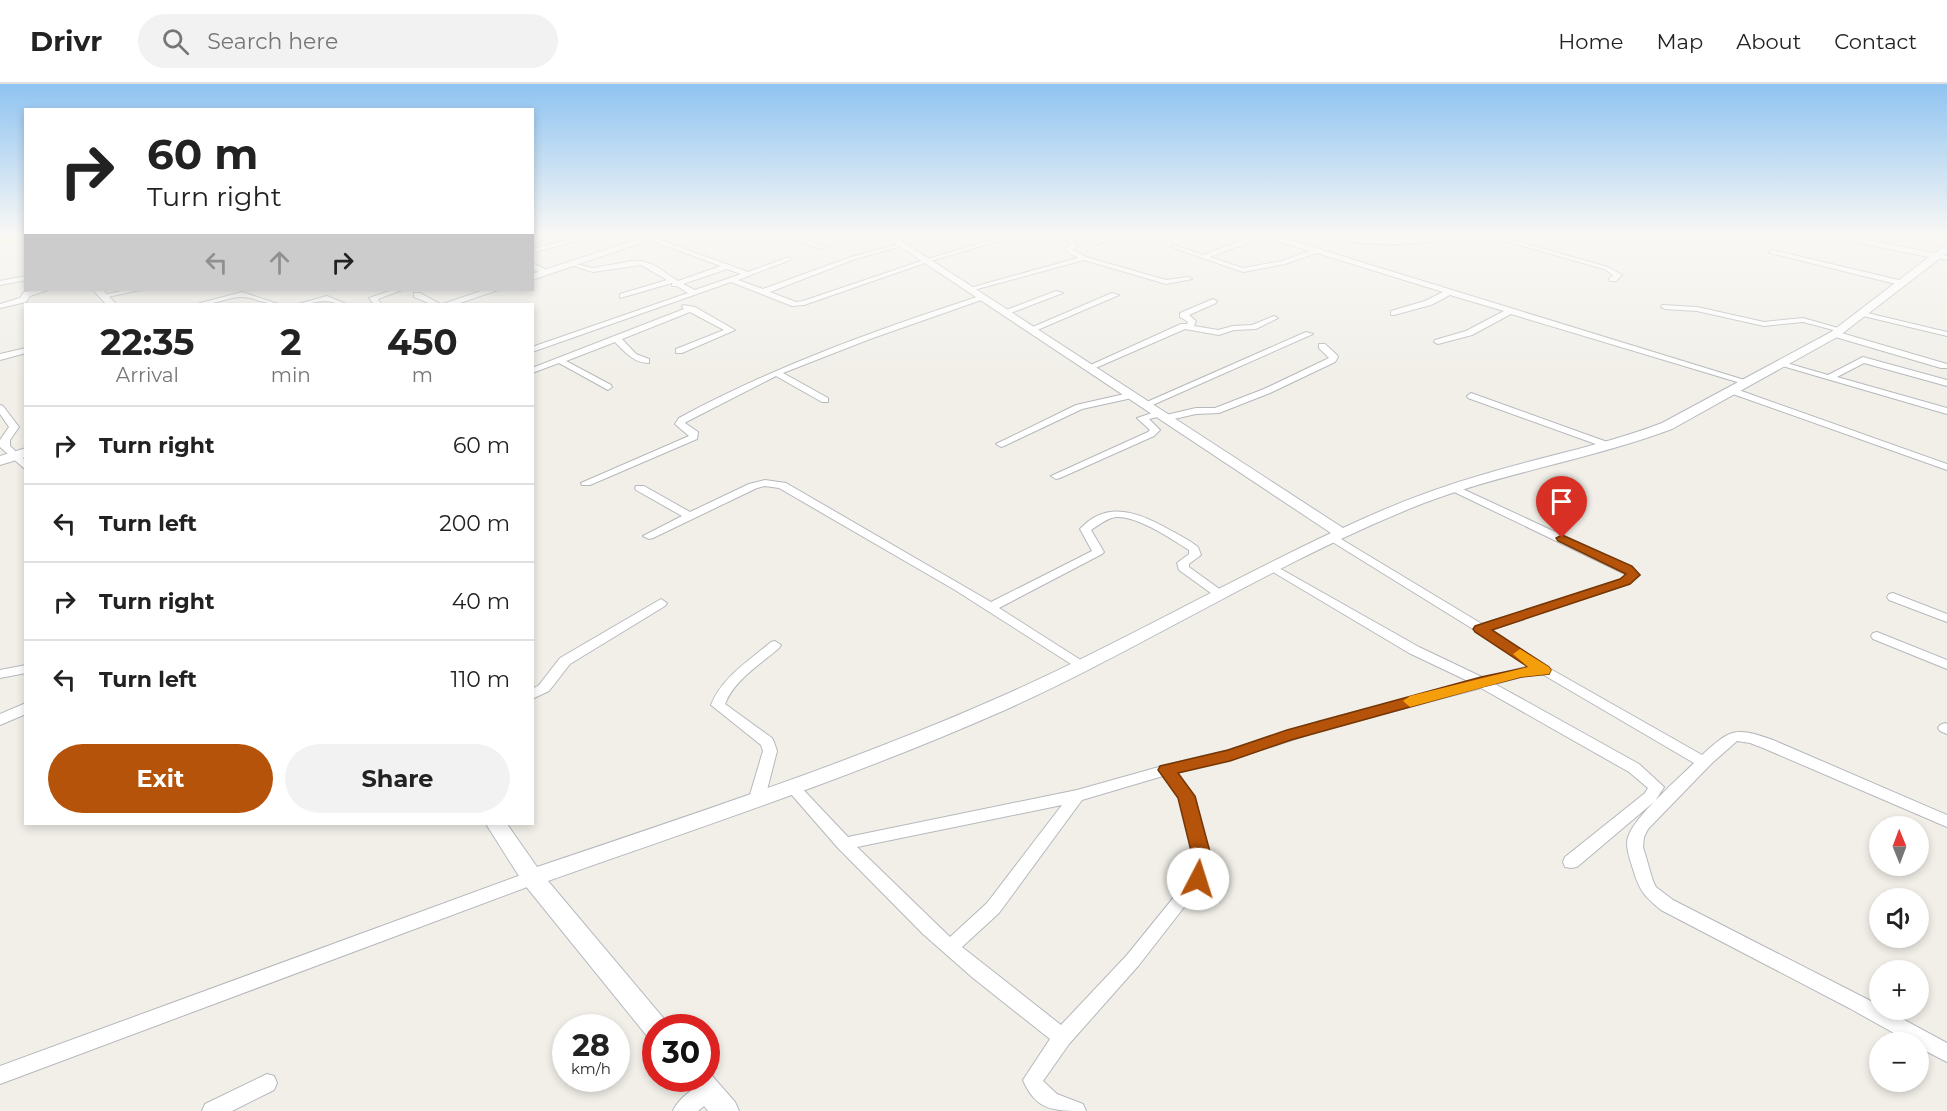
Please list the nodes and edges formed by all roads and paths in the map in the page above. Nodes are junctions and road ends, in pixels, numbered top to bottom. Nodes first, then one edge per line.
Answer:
1 (673, 282) joint
2 (726, 282) edge
3 (736, 282) edge
4 (790, 282) edge
5 (865, 282) edge
6 (959, 282) edge
7 (996, 282) edge
8 (1422, 282) edge
9 (1900, 282) edge
10 (970, 289) junction
11 (1448, 290) junction
12 (40, 291) edge
13 (133, 291) edge
14 (394, 291) edge
15 (484, 291) edge
16 (241, 292) edge
17 (763, 292) junction
18 (694, 293) junction
19 (1059, 293) dead end
20 (417, 295) dead end
21 (1115, 295) dead end
22 (623, 296) dead end
23 (982, 297) junction
24 (106, 300) edge
25 (672, 300) junction
26 (1213, 302) dead end
27 (204, 303) edge
28 (271, 303) edge
29 (306, 303) edge
30 (339, 303) edge
31 (377, 303) edge
32 (434, 303) edge
33 (451, 303) edge
34 (0, 306) edge
35 (1665, 307) dead end
36 (692, 309) junction
37 (1512, 310) junction
38 (1005, 312) junction
39 (1394, 313) dead end
40 (1862, 313) junction
41 (1274, 318) dead end
42 (1190, 326) junction
43 (1032, 329) junction
44 (1838, 332) junction
45 (1309, 334) dead end
46 (1947, 334) edge
47 (618, 340) junction
48 (1438, 342) dead end
49 (1322, 346) dead end
50 (534, 349) edge
51 (24, 351) edge
52 (679, 351) dead end
53 (0, 357) edge
54 (561, 361) junction
55 (646, 361) dead end
56 (1783, 365) junction
57 (1944, 366) dead end
58 (1088, 368) junction
59 (534, 370) edge
60 (776, 373) junction
61 (1828, 378) junction
62 (1747, 382) junction
63 (1947, 383) edge
64 (608, 387) dead end
65 (1733, 391) junction
66 (1129, 396) junction
67 (1471, 396) dead end
68 (825, 400) dead end
69 (1145, 405) junction
70 (0, 408) edge
71 (1947, 411) edge
72 (1161, 416) junction
73 (1001, 444) dead end
74 (1607, 446) junction
75 (20, 454) edge
76 (0, 461) edge
77 (1947, 467) edge
78 (1056, 476) dead end
79 (586, 483) dead end
80 (640, 488) dead end
81 (1454, 488) junction
82 (689, 516) junction
83 (649, 536) dead end
84 (1337, 536) junction
85 (1272, 567) junction
86 (1219, 593) junction
87 (1893, 597) dead end
88 (661, 603) dead end
89 (991, 607) junction
90 (1947, 618) edge
91 (1480, 629) junction
92 (1878, 636) dead end
93 (776, 645) dead end
94 (1947, 665) edge
95 (1082, 667) junction
96 (24, 669) edge
97 (1544, 670) junction
98 (0, 674) edge
99 (1481, 682) junction
100 (534, 694) edge
101 (24, 709) edge
102 (0, 720) edge
103 (1705, 763) junction
104 (1166, 770) junction
105 (791, 786) junction
106 (1077, 796) junction
107 (757, 798) junction
108 (1947, 821) edge
109 (497, 825) edge
110 (844, 844) junction
111 (1571, 862) dead end
112 (532, 878) junction
113 (951, 947) junction
114 (644, 1014) edge
115 (1062, 1038) junction
116 (1947, 1053) edge
117 (0, 1075) edge
118 (267, 1083) dead end
119 (697, 1092) edge
120 (710, 1092) edge
121 (212, 1111) edge
122 (682, 1111) edge
123 (725, 1111) edge
124 (1077, 1111) edge

1 - 18 street
1 - 22 street
2 - 18 street
3 - 17 street
4 - 17 street
5 - 17 street
6 - 10 street
7 - 10 street
8 - 11 street
9 - 40 street
10 - 23 street
11 - 37 street
11 - 39 street
12 - 34 street
13 - 24 street
14 - 31 street
15 - 33 street
16 - 27 street
16 - 28 street
18 - 25 street
19 - 38 street
20 - 32 street
21 - 43 street
23 - 38 street
23 - 60 street
25 - 36 street
25 - 50 street
26 - 42 street
29 - 30 street
35 - 44 street
36 - 47 street
36 - 52 street
37 - 48 street
37 - 62 street
38 - 43 street
40 - 44 street
40 - 46 street
41 - 42 street
42 - 58 street
43 - 58 street
44 - 56 street
44 - 57 street
45 - 69 street
47 - 54 street
47 - 55 street
49 - 72 street
51 - 53 street
54 - 59 street
54 - 64 street
56 - 61 street
56 - 62 street
58 - 66 street
60 - 68 street
60 - 79 street
61 - 63 street
61 - 71 street
62 - 65 street
65 - 74 street
65 - 77 street
66 - 69 street
66 - 73 street
67 - 74 street
69 - 72 street
70 - 75 street
72 - 78 street
72 - 84 street
74 - 81 street
75 - 76 street
80 - 82 street
81 - 84 street
81 - 91 street
82 - 83 street
82 - 89 street
84 - 85 street
84 - 91 street
85 - 86 street
85 - 99 street
86 - 89 street
86 - 95 street
87 - 90 street
88 - 100 street
89 - 95 street
91 - 97 street
92 - 94 street
93 - 107 street
95 - 105 street
96 - 98 street
97 - 99 street
97 - 103 street
99 - 104 street
99 - 111 street
101 - 102 street
103 - 108 street
103 - 116 street
104 - 106 street
104 - 115 street
105 - 107 street
105 - 110 street
106 - 110 street
106 - 113 street
107 - 112 street
109 - 112 street
110 - 113 street
112 - 114 street
112 - 117 street
113 - 115 street
115 - 124 street
118 - 121 street
119 - 122 street
120 - 123 street

